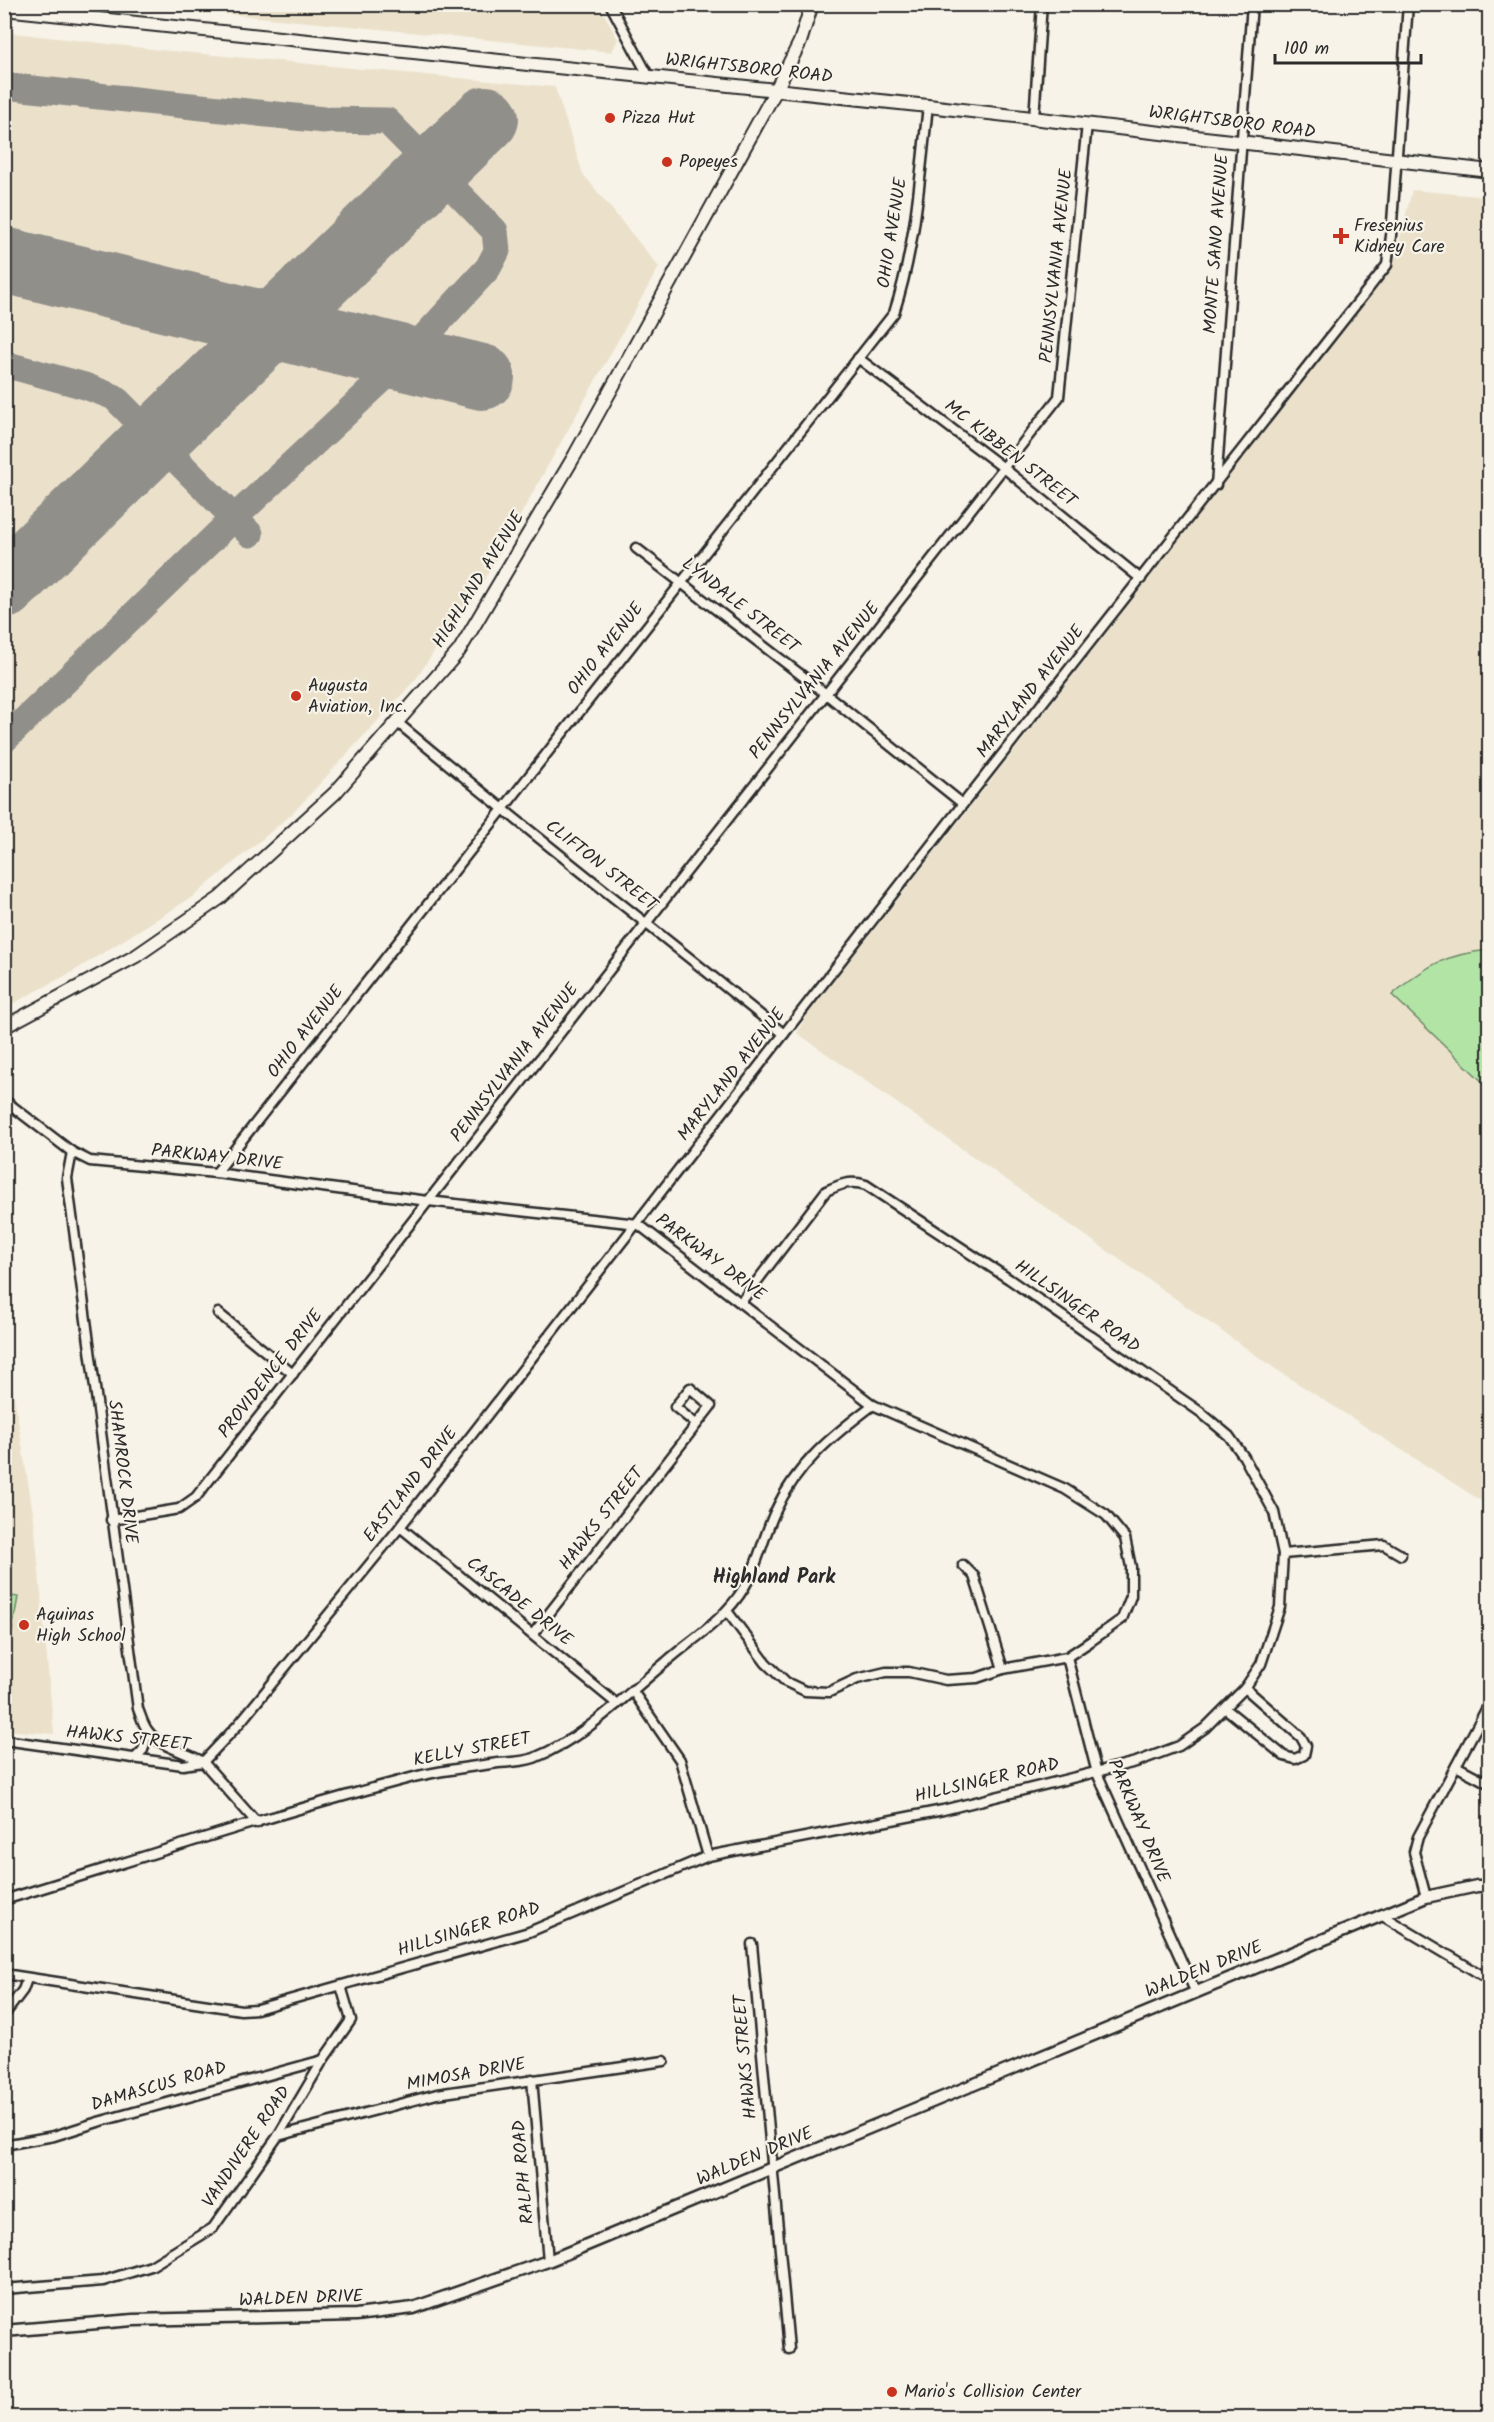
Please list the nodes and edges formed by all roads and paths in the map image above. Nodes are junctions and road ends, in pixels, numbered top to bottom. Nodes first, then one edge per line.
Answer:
1 (610, 4) edge
2 (812, 4) edge
3 (1042, 4) edge
4 (1252, 4) edge
5 (1408, 4) edge
6 (4, 9) edge
7 (649, 77) junction
8 (776, 90) junction
9 (928, 106) junction
10 (1034, 118) junction
11 (1087, 124) junction
12 (1242, 142) junction
13 (1396, 160) junction
14 (1490, 171) edge
15 (858, 358) junction
16 (1005, 469) junction
17 (1216, 485) junction
18 (636, 548) dead end
19 (1141, 579) junction
20 (681, 580) junction
21 (826, 694) junction
22 (398, 723) junction
23 (963, 804) junction
24 (501, 809) junction
25 (646, 921) junction
26 (4, 1027) edge
27 (784, 1034) junction
28 (4, 1100) edge
29 (72, 1152) junction
30 (216, 1173) junction
31 (428, 1201) junction
32 (638, 1224) junction
33 (741, 1302) junction
34 (218, 1313) dead end
35 (293, 1374) junction
36 (873, 1405) junction
37 (696, 1424) dead end
38 (111, 1520) junction
39 (400, 1527) junction
40 (1283, 1554) junction
41 (1401, 1555) dead end
42 (963, 1565) dead end
43 (727, 1611) junction
44 (533, 1634) junction
45 (1067, 1657) junction
46 (1003, 1669) junction
47 (1245, 1688) junction
48 (632, 1690) junction
49 (1490, 1702) edge
50 (617, 1704) junction
51 (1226, 1709) junction
52 (148, 1732) junction
53 (4, 1740) edge
54 (135, 1758) junction
55 (203, 1762) junction
56 (1456, 1766) junction
57 (1096, 1773) junction
58 (1490, 1784) edge
59 (257, 1823) junction
60 (708, 1856) junction
61 (1490, 1886) edge
62 (1426, 1897) junction
63 (4, 1900) edge
64 (1381, 1915) junction
65 (752, 1944) dead end
66 (4, 1974) edge
67 (27, 1979) junction
68 (1490, 1980) edge
69 (341, 1986) junction
70 (1195, 1991) junction
71 (4, 2015) edge
72 (323, 2060) junction
73 (664, 2061) dead end
74 (532, 2079) junction
75 (278, 2136) junction
76 (4, 2145) edge
77 (773, 2168) junction
78 (548, 2261) junction
79 (4, 2289) edge
80 (4, 2331) edge
81 (789, 2349) dead end

1 - 7 street
2 - 8 main road, HIGHLAND AVENUE
3 - 10 street
4 - 12 street, MONTE SANO AVENUE
5 - 13 street, MARYLAND AVENUE
6 - 7 main road, WRIGHTSBORO ROAD
7 - 8 main road, WRIGHTSBORO ROAD
8 - 9 main road, WRIGHTSBORO ROAD
8 - 22 main road, HIGHLAND AVENUE
9 - 10 main road, WRIGHTSBORO ROAD
9 - 15 street, OHIO AVENUE
10 - 11 main road, WRIGHTSBORO ROAD
11 - 12 main road, WRIGHTSBORO ROAD
11 - 16 street, PENNSYLVANIA AVENUE
12 - 13 main road, WRIGHTSBORO ROAD
12 - 17 street, MONTE SANO AVENUE
13 - 14 main road, WRIGHTSBORO ROAD
13 - 17 street, MARYLAND AVENUE
15 - 16 street, MC KIBBEN STREET
15 - 20 street, OHIO AVENUE
16 - 19 street, MC KIBBEN STREET
16 - 21 street, PENNSYLVANIA AVENUE
17 - 19 street, MARYLAND AVENUE
18 - 20 street, LYNDALE STREET
19 - 23 street, MARYLAND AVENUE
20 - 21 street, LYNDALE STREET
20 - 24 street, OHIO AVENUE
21 - 23 street, LYNDALE STREET
21 - 25 street, PENNSYLVANIA AVENUE
22 - 24 street, CLIFTON STREET
22 - 26 main road, HIGHLAND AVENUE
23 - 27 street, MARYLAND AVENUE
24 - 25 street, CLIFTON STREET
24 - 30 street, OHIO AVENUE
25 - 27 street, CLIFTON STREET
25 - 31 street, PENNSYLVANIA AVENUE
27 - 32 street, MARYLAND AVENUE
28 - 29 street, PARKWAY DRIVE
29 - 30 street, PARKWAY DRIVE
29 - 38 street, SHAMROCK DRIVE
30 - 31 street, PARKWAY DRIVE
31 - 32 street, PARKWAY DRIVE
31 - 35 street, PROVIDENCE DRIVE
32 - 33 street, PARKWAY DRIVE
32 - 39 street, EASTLAND DRIVE
33 - 36 street, PARKWAY DRIVE
33 - 40 street, HILLSINGER ROAD
34 - 35 street
35 - 38 street, PROVIDENCE DRIVE
36 - 43 street, KELLY STREET
36 - 45 street, PARKWAY DRIVE
37 - 44 street, HAWKS STREET
38 - 52 street, SHAMROCK DRIVE
39 - 44 street, CASCADE DRIVE
39 - 55 street, EASTLAND DRIVE
40 - 41 street
40 - 47 street, HILLSINGER ROAD
42 - 46 street
43 - 46 street
43 - 48 street, KELLY STREET
44 - 50 street, CASCADE DRIVE
45 - 46 street
45 - 57 street, PARKWAY DRIVE
47 - 51 street, HILLSINGER ROAD
47 - 51 street
48 - 50 street, KELLY STREET
48 - 60 street
49 - 56 street
50 - 59 street, KELLY STREET
51 - 57 street, HILLSINGER ROAD
52 - 54 street
52 - 55 street
53 - 54 street, HAWKS STREET
54 - 55 street, HAWKS STREET
55 - 59 street, HAWKS STREET
56 - 58 street
56 - 62 street
57 - 60 street, HILLSINGER ROAD
57 - 70 street, PARKWAY DRIVE
59 - 63 street, KELLY STREET
60 - 69 street, HILLSINGER ROAD
61 - 62 street, WALDEN DRIVE
62 - 64 street, WALDEN DRIVE
64 - 68 street
64 - 70 street, WALDEN DRIVE
65 - 77 street, HAWKS STREET
66 - 67 street, HILLSINGER ROAD
67 - 69 street, HILLSINGER ROAD
67 - 71 street
69 - 72 street, VANDIVERE ROAD
70 - 77 street, WALDEN DRIVE
72 - 75 street, VANDIVERE ROAD
72 - 76 street, DAMASCUS ROAD
73 - 74 street, MIMOSA DRIVE
74 - 75 street, MIMOSA DRIVE
74 - 78 street, RALPH ROAD
75 - 79 street, VANDIVERE ROAD
77 - 78 street, WALDEN DRIVE
77 - 81 street, HAWKS STREET
78 - 80 street, WALDEN DRIVE

